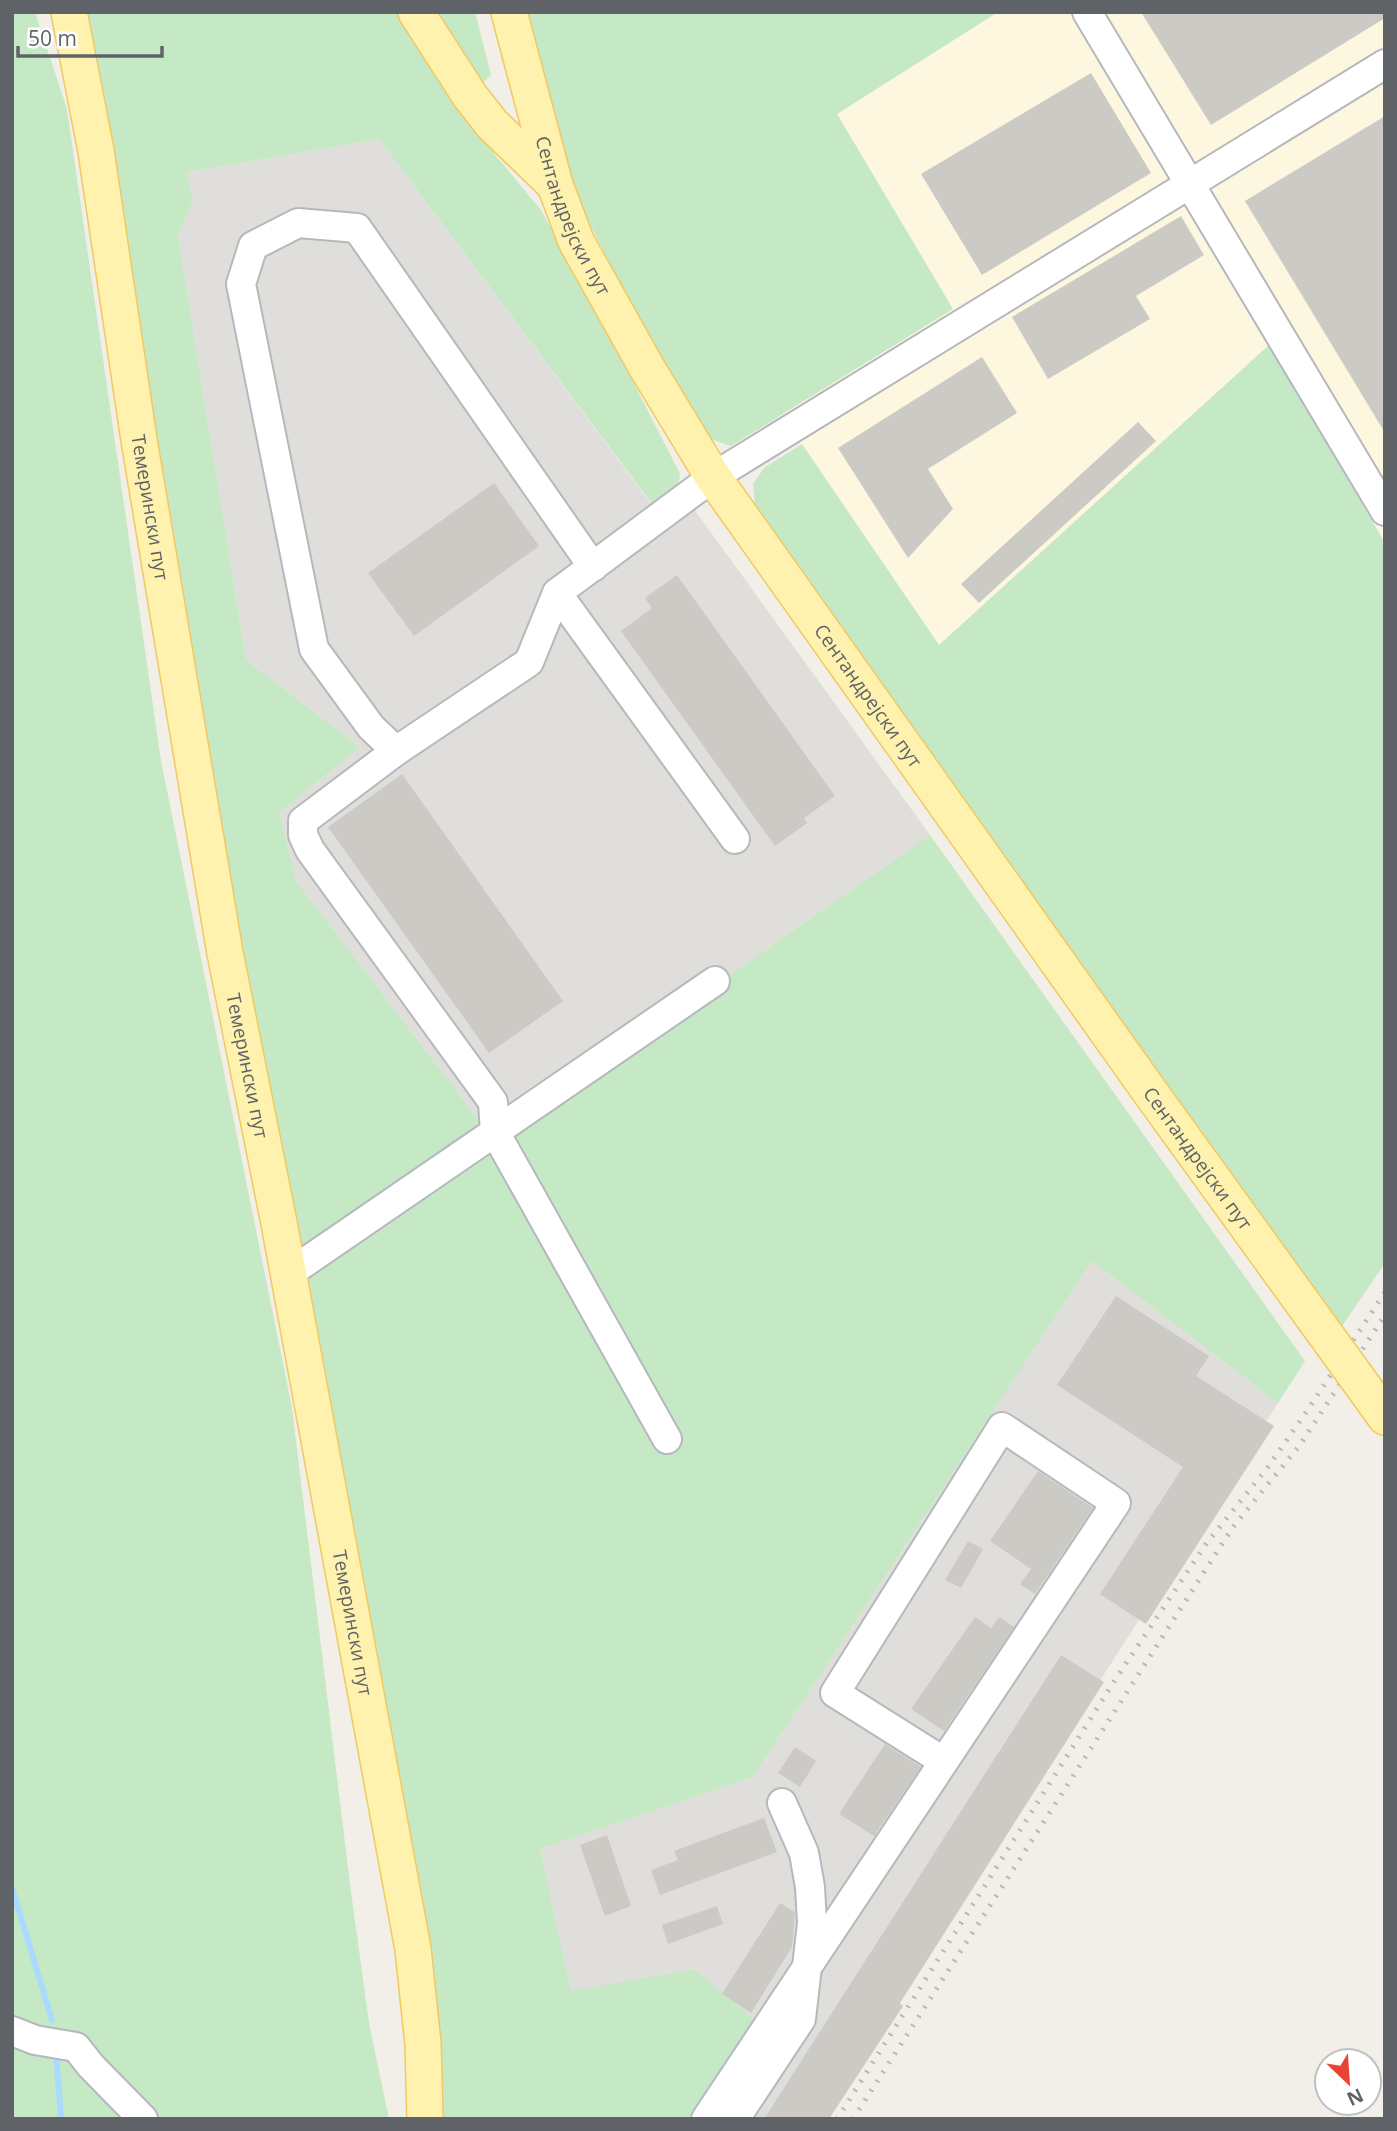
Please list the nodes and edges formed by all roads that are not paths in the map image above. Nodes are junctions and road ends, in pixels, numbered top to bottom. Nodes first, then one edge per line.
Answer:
1 (69, 12) edge
2 (416, 12) edge
3 (509, 12) edge
4 (1087, 12) edge
5 (1385, 64) edge
6 (555, 185) junction
7 (1191, 185) junction
8 (713, 477) junction
9 (1385, 511) edge
10 (593, 567) junction
11 (557, 593) junction
12 (396, 751) junction
13 (735, 839) dead end
14 (715, 981) dead end
15 (495, 1132) junction
16 (288, 1274) junction
17 (1376, 1405) edge
18 (667, 1439) dead end
19 (943, 1761) junction
20 (782, 1803) dead end
21 (807, 1968) junction
22 (12, 2031) edge
23 (143, 2119) edge
24 (425, 2119) edge
25 (706, 2119) edge
26 (735, 2119) edge

1 - 16 main road, Темерински пут
2 - 6 main road
3 - 6 main road, Сентандрејски пут
4 - 7 street
5 - 7 street
6 - 8 main road, Сентандрејски пут
7 - 8 street
7 - 9 street
8 - 10 street
8 - 17 main road, Сентандрејски пут, bridge
10 - 11 street
10 - 12 street
11 - 12 street
11 - 13 street
12 - 15 street
14 - 15 street
15 - 16 street
15 - 18 street
16 - 24 main road, Темерински пут
19 - 19 street
19 - 21 street
20 - 21 street
21 - 25 street
21 - 26 street
22 - 23 street

